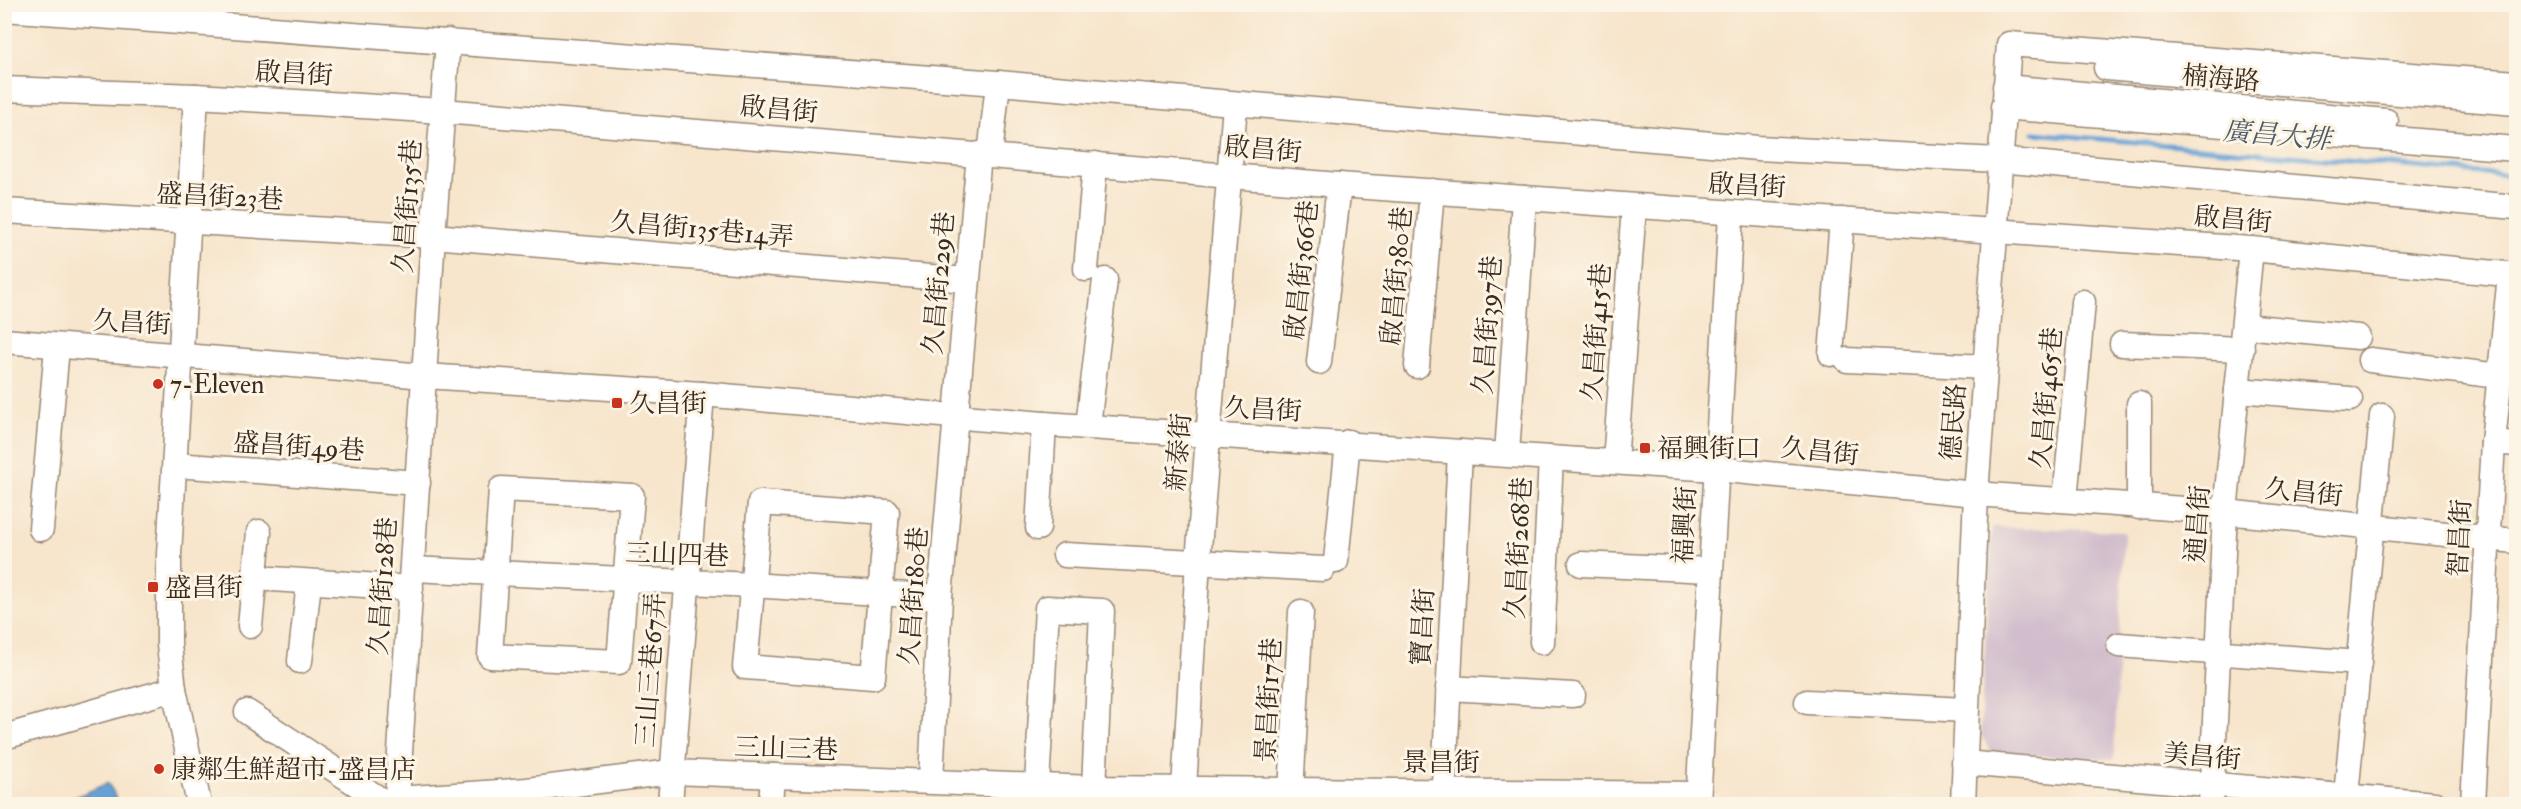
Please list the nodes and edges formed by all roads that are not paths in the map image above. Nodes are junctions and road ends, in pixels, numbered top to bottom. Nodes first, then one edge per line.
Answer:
1 (4, 9) edge
2 (448, 41) junction
3 (2008, 52) joint
4 (998, 83) junction
5 (2517, 83) edge
6 (2436, 87) junction
7 (4, 89) edge
8 (196, 96) junction
9 (2004, 97) junction
10 (2517, 103) edge
11 (1234, 105) junction
12 (443, 111) junction
13 (2517, 132) edge
14 (2431, 133) junction
15 (2517, 149) edge
16 (984, 155) junction
17 (1999, 160) junction
18 (1095, 164) junction
19 (1229, 175) junction
20 (1339, 185) junction
21 (1432, 191) junction
22 (1524, 198) junction
23 (1634, 207) junction
24 (2517, 207) edge
25 (4, 211) edge
26 (1731, 213) junction
27 (1842, 219) junction
28 (188, 223) junction
29 (1995, 230) junction
30 (433, 236) junction
31 (2252, 249) junction
32 (2513, 275) edge
33 (967, 280) junction
34 (2083, 302) dead end
35 (2243, 337) junction
36 (2358, 337) dead end
37 (4, 341) edge
38 (2122, 344) dead end
39 (57, 347) junction
40 (182, 354) junction
41 (2370, 360) dead end
42 (1319, 362) dead end
43 (1417, 366) dead end
44 (1985, 367) junction
45 (425, 376) junction
46 (2499, 376) junction
47 (2238, 390) junction
48 (702, 394) junction
49 (2350, 399) dead end
50 (2139, 404) dead end
51 (954, 416) junction
52 (2382, 416) dead end
53 (1044, 423) junction
54 (1088, 426) junction
55 (1208, 434) junction
56 (1348, 442) junction
57 (2505, 443) edge
58 (1460, 452) junction
59 (1507, 454) junction
60 (1551, 458) junction
61 (1615, 462) junction
62 (176, 465) junction
63 (1715, 469) junction
64 (418, 483) junction
65 (1976, 494) junction
66 (2065, 500) junction
67 (2139, 507) junction
68 (2225, 512) junction
69 (2372, 527) junction
70 (1038, 528) dead end
71 (41, 529) dead end
72 (259, 532) dead end
73 (2487, 538) junction
74 (2517, 541) edge
75 (1065, 555) dead end
76 (1198, 561) junction
77 (1581, 564) dead end
78 (1710, 570) junction
79 (495, 574) junction
80 (256, 578) junction
81 (412, 579) junction
82 (625, 581) junction
83 (686, 582) junction
84 (309, 583) junction
85 (752, 585) junction
86 (881, 592) junction
87 (940, 597) junction
88 (1301, 612) dead end
89 (250, 626) dead end
90 (1542, 642) dead end
91 (2119, 645) dead end
92 (2219, 652) junction
93 (300, 661) dead end
94 (2359, 663) junction
95 (1448, 688) junction
96 (174, 689) junction
97 (1574, 694) dead end
98 (1807, 702) dead end
99 (1966, 710) junction
100 (247, 712) dead end
101 (4, 737) edge
102 (1964, 763) junction
103 (671, 772) junction
104 (773, 776) junction
105 (931, 780) junction
106 (1037, 785) junction
107 (1094, 788) junction
108 (1291, 792) junction
109 (2211, 795) edge
110 (1065, 796) edge
111 (1184, 796) edge
112 (2346, 796) junction
113 (1444, 797) edge
114 (1698, 799) edge
115 (393, 803) edge
116 (199, 804) edge
117 (670, 804) edge
118 (771, 804) edge
119 (1963, 804) edge
120 (2435, 804) edge
121 (2473, 804) edge

1 - 2 street
2 - 4 street
2 - 12 street, 久昌街135巷
3 - 6 street, 楠海路
3 - 9 street, 德民路
4 - 11 street
4 - 16 street, 久昌街229巷
5 - 6 street
6 - 10 street
7 - 8 street, 啟昌街
8 - 12 street, 啟昌街
8 - 28 street
9 - 14 street, 楠海路
9 - 17 street, 德民路
11 - 17 street
11 - 19 street, 新泰街
12 - 16 street, 啟昌街
12 - 30 street, 久昌街135巷
13 - 14 street
14 - 15 street
16 - 18 street, 啟昌街
16 - 33 street, 久昌街229巷
17 - 24 street
17 - 29 street, 德民路
18 - 19 street, 啟昌街
18 - 54 street
19 - 20 street, 啟昌街
19 - 55 street, 新泰街
20 - 21 street, 啟昌街
20 - 42 street, 啟昌街366巷
21 - 22 street, 啟昌街
21 - 43 street, 啟昌街380巷
22 - 23 street, 啟昌街
22 - 59 street, 久昌街397巷
23 - 26 street, 啟昌街
23 - 61 street, 久昌街415巷
25 - 28 street, 盛昌街23巷
26 - 27 street, 啟昌街
26 - 63 street, 福興街
27 - 29 street, 啟昌街
27 - 44 street
28 - 30 street, 盛昌街23巷
28 - 40 street
29 - 31 street, 啟昌街
29 - 44 street, 德民路
30 - 33 street, 久昌街135巷14弄
30 - 45 street, 久昌街135巷
31 - 32 street, 啟昌街
31 - 35 street, 通昌街
32 - 46 street, 智昌街
33 - 51 street, 久昌街229巷
34 - 66 street, 久昌街465巷
35 - 36 street
35 - 38 street
35 - 47 street, 通昌街
37 - 39 street, 久昌街
39 - 40 street, 久昌街
39 - 71 street
40 - 45 street, 久昌街
40 - 62 street
41 - 46 street
44 - 65 street, 德民路
45 - 48 street, 久昌街
45 - 64 street, 久昌街128巷
46 - 57 street, 智昌街
47 - 49 street
47 - 68 street, 通昌街
48 - 51 street, 久昌街
48 - 83 street, 三山三巷67弄
50 - 67 street
51 - 53 street, 久昌街
51 - 87 street, 久昌街180巷
52 - 69 street
53 - 54 street, 久昌街
53 - 70 street
54 - 55 street, 久昌街
55 - 56 street, 久昌街
55 - 76 street, 新泰街
56 - 58 street, 久昌街
56 - 76 street
57 - 73 street, 智昌街
58 - 59 street, 久昌街
58 - 95 street, 寶昌街
59 - 60 street, 久昌街
60 - 61 street, 久昌街
60 - 90 street, 久昌街268巷
61 - 63 street, 久昌街
62 - 64 street, 盛昌街49巷
62 - 96 street
63 - 65 street, 久昌街
63 - 78 street, 福興街
64 - 81 street, 久昌街128巷
65 - 66 street, 久昌街
65 - 99 street, 德民路
66 - 67 street, 久昌街
67 - 68 street, 久昌街
68 - 69 street, 久昌街
68 - 92 street, 通昌街
69 - 73 street, 久昌街
69 - 94 street
72 - 80 street
73 - 74 street, 久昌街
73 - 121 street, 智昌街
75 - 76 street
76 - 111 street, 新泰街
77 - 78 street
78 - 114 street, 福興街
79 - 81 street, 三山四巷
79 - 82 street, 三山四巷
79 - 82 street
79 - 82 street
80 - 84 street, 三山四巷
80 - 89 street
81 - 84 street, 三山四巷
81 - 115 street, 久昌街128巷
82 - 83 street, 三山四巷
83 - 85 street, 三山四巷
83 - 103 street, 三山三巷67弄
84 - 93 street
85 - 86 street, 三山四巷
85 - 86 street
85 - 86 street
86 - 87 street, 三山四巷
87 - 105 street, 久昌街180巷
88 - 108 street, 景昌街17巷
91 - 92 street
92 - 94 street
92 - 109 street, 通昌街
94 - 112 street
95 - 97 street
95 - 113 street, 寶昌街
96 - 101 street
96 - 116 street
98 - 99 street
99 - 102 street, 德民路
100 - 115 street
102 - 109 street, 美昌街
102 - 119 street, 德民路
103 - 104 street, 三山三巷
103 - 115 street, 三山三巷
103 - 117 street, 三山三巷67弄
104 - 105 street, 三山三巷
104 - 118 street
105 - 106 street, 三山三巷
106 - 107 street
106 - 110 street, 三山三巷
107 - 110 street, 三山三巷
107 - 111 street, 三山三巷
108 - 111 street, 景昌街
108 - 113 street, 景昌街
109 - 112 street, 美昌街
112 - 120 street, 美昌街
113 - 114 street, 景昌街

